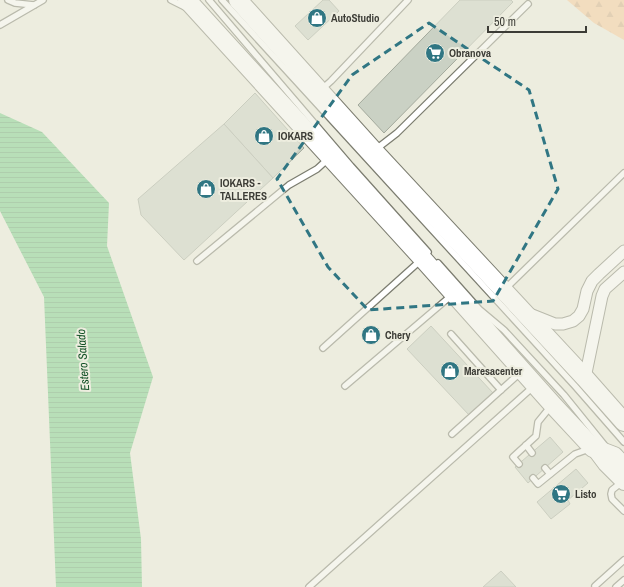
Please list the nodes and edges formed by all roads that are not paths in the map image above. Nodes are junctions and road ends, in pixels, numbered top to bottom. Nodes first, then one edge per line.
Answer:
1 (8, 0) edge
2 (43, 0) edge
3 (171, 0) edge
4 (188, 0) edge
5 (222, 0) edge
6 (238, 0) edge
7 (408, 0) edge
8 (528, 4) dead end
9 (34, 5) junction
10 (205, 8) edge
11 (0, 25) edge
12 (320, 91) junction
13 (374, 151) junction
14 (330, 157) junction
15 (624, 173) edge
16 (624, 251) edge
17 (430, 258) junction
18 (197, 261) dead end
19 (624, 272) edge
20 (503, 290) junction
21 (453, 293) junction
22 (523, 312) junction
23 (451, 334) dead end
24 (323, 348) dead end
25 (523, 370) junction
26 (585, 378) junction
27 (536, 385) junction
28 (345, 386) dead end
29 (501, 390) junction
30 (553, 404) junction
31 (624, 422) edge
32 (452, 434) dead end
33 (526, 445) junction
34 (593, 448) junction
35 (532, 453) dead end
36 (519, 464) dead end
37 (622, 466) edge
38 (545, 468) dead end
39 (550, 474) junction
40 (533, 478) dead end
41 (624, 511) edge
42 (624, 560) edge
43 (624, 580) edge
44 (595, 586) dead end
45 (309, 587) edge
46 (616, 587) edge

1 - 9 lane
2 - 9 lane
3 - 10 lane
4 - 10 main road
5 - 37 lane
6 - 12 main road
7 - 12 lane
8 - 13 lane
9 - 11 lane
10 - 14 main road
10 - 17 lane
12 - 13 main road
13 - 20 main road
14 - 17 main road
14 - 18 lane
15 - 20 lane
16 - 22 street
17 - 21 main road
17 - 24 lane
17 - 37 lane
19 - 26 street
20 - 22 main road
21 - 25 main road
21 - 28 lane
22 - 26 main road
23 - 29 lane
25 - 27 main road
25 - 29 lane
26 - 31 main road
27 - 30 main road
27 - 45 lane
29 - 32 lane
30 - 33 lane
30 - 34 main road
33 - 35 lane
33 - 36 lane
34 - 37 main road
34 - 37 street
34 - 39 lane
37 - 41 lane
38 - 39 lane
39 - 40 lane
42 - 44 lane
43 - 46 lane

